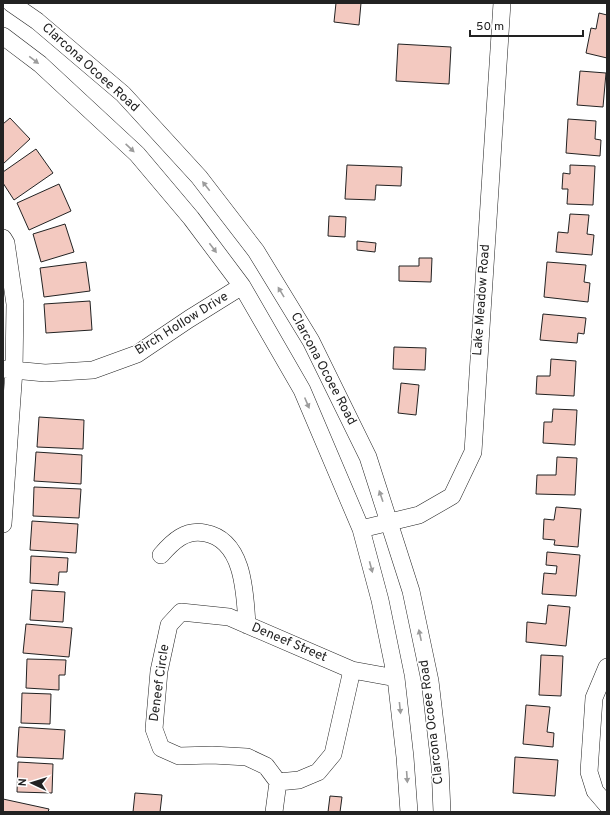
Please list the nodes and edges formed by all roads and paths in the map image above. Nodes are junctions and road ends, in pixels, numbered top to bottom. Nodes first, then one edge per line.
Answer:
1 (11, 3) edge
2 (502, 3) edge
3 (3, 36) edge
4 (3, 238) edge
5 (242, 286) junction
6 (8, 369) edge
7 (390, 522) junction
8 (3, 524) edge
9 (361, 529) junction
10 (161, 555) dead end
11 (181, 612) joint
12 (247, 626) junction
13 (607, 667) edge
14 (352, 670) junction
15 (396, 678) junction
16 (278, 782) junction
17 (607, 805) edge
18 (274, 812) edge
19 (409, 812) edge
20 (442, 812) edge

7 -> 1 street, Clarcona Ocoee Road
2 - 7 street, Lake Meadow Road
3 -> 5 street
4 - 6 street
5 - 6 street, Birch Hollow Drive
5 -> 9 street
6 - 8 street
7 - 9 street, Lake Meadow Road
20 -> 7 street, Clarcona Ocoee Road
9 -> 15 street
10 - 12 street
11 - 12 street, Deneef Street
11 - 16 street, Deneef Circle
12 - 14 street, Deneef Street
13 - 17 street
14 - 15 street, Deneef Street
14 - 16 street
15 -> 19 street
16 - 18 street

